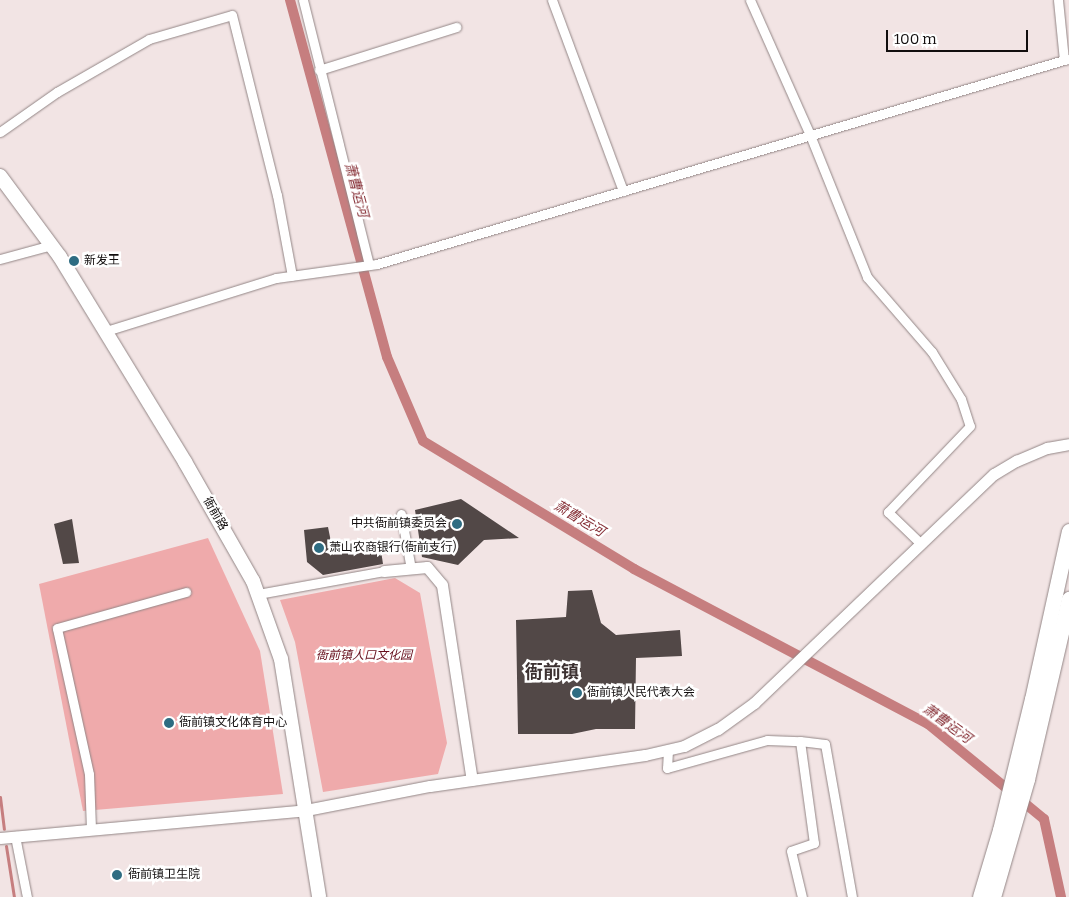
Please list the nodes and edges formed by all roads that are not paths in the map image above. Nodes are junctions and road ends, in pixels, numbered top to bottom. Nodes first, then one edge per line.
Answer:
1 (303, 0) edge
2 (552, 0) edge
3 (750, 0) edge
4 (1058, 0) edge
5 (456, 27) dead end
6 (1066, 59) edge
7 (319, 70) junction
8 (0, 132) edge
9 (810, 135) junction
10 (0, 176) edge
11 (623, 191) junction
12 (52, 245) junction
13 (0, 259) edge
14 (373, 264) junction
15 (292, 276) junction
16 (106, 331) junction
17 (1069, 444) edge
18 (401, 514) dead end
19 (1069, 531) edge
20 (920, 543) junction
21 (411, 568) junction
22 (384, 571) joint
23 (186, 592) dead end
24 (258, 594) junction
25 (1069, 599) edge
26 (800, 741) junction
27 (668, 750) junction
28 (472, 780) junction
29 (306, 810) junction
30 (92, 829) junction
31 (1005, 835) junction
32 (15, 836) junction
33 (0, 838) edge
34 (27, 897) edge
35 (319, 897) edge
36 (802, 897) edge
37 (852, 897) edge
38 (980, 897) edge
39 (993, 897) edge

1 - 7 street
2 - 11 street
3 - 9 street
4 - 6 street
5 - 7 street
6 - 9 street
7 - 14 street
8 - 15 street
9 - 11 street
9 - 20 street
10 - 12 main road, 衙前路
11 - 14 street
12 - 13 street
12 - 16 main road, 衙前路
14 - 15 street
15 - 16 street
16 - 24 main road, 衙前路
17 - 20 street
18 - 21 street
19 - 31 highway
20 - 27 street
21 - 22 street
21 - 28 street
22 - 24 street
23 - 30 street
24 - 29 main road, 衙前路
25 - 31 highway
26 - 27 street
26 - 36 street
26 - 37 street
27 - 28 street
28 - 29 street
29 - 30 street
29 - 35 main road, 衙前路
30 - 32 street
31 - 38 highway
31 - 39 highway
32 - 33 street
32 - 34 street

